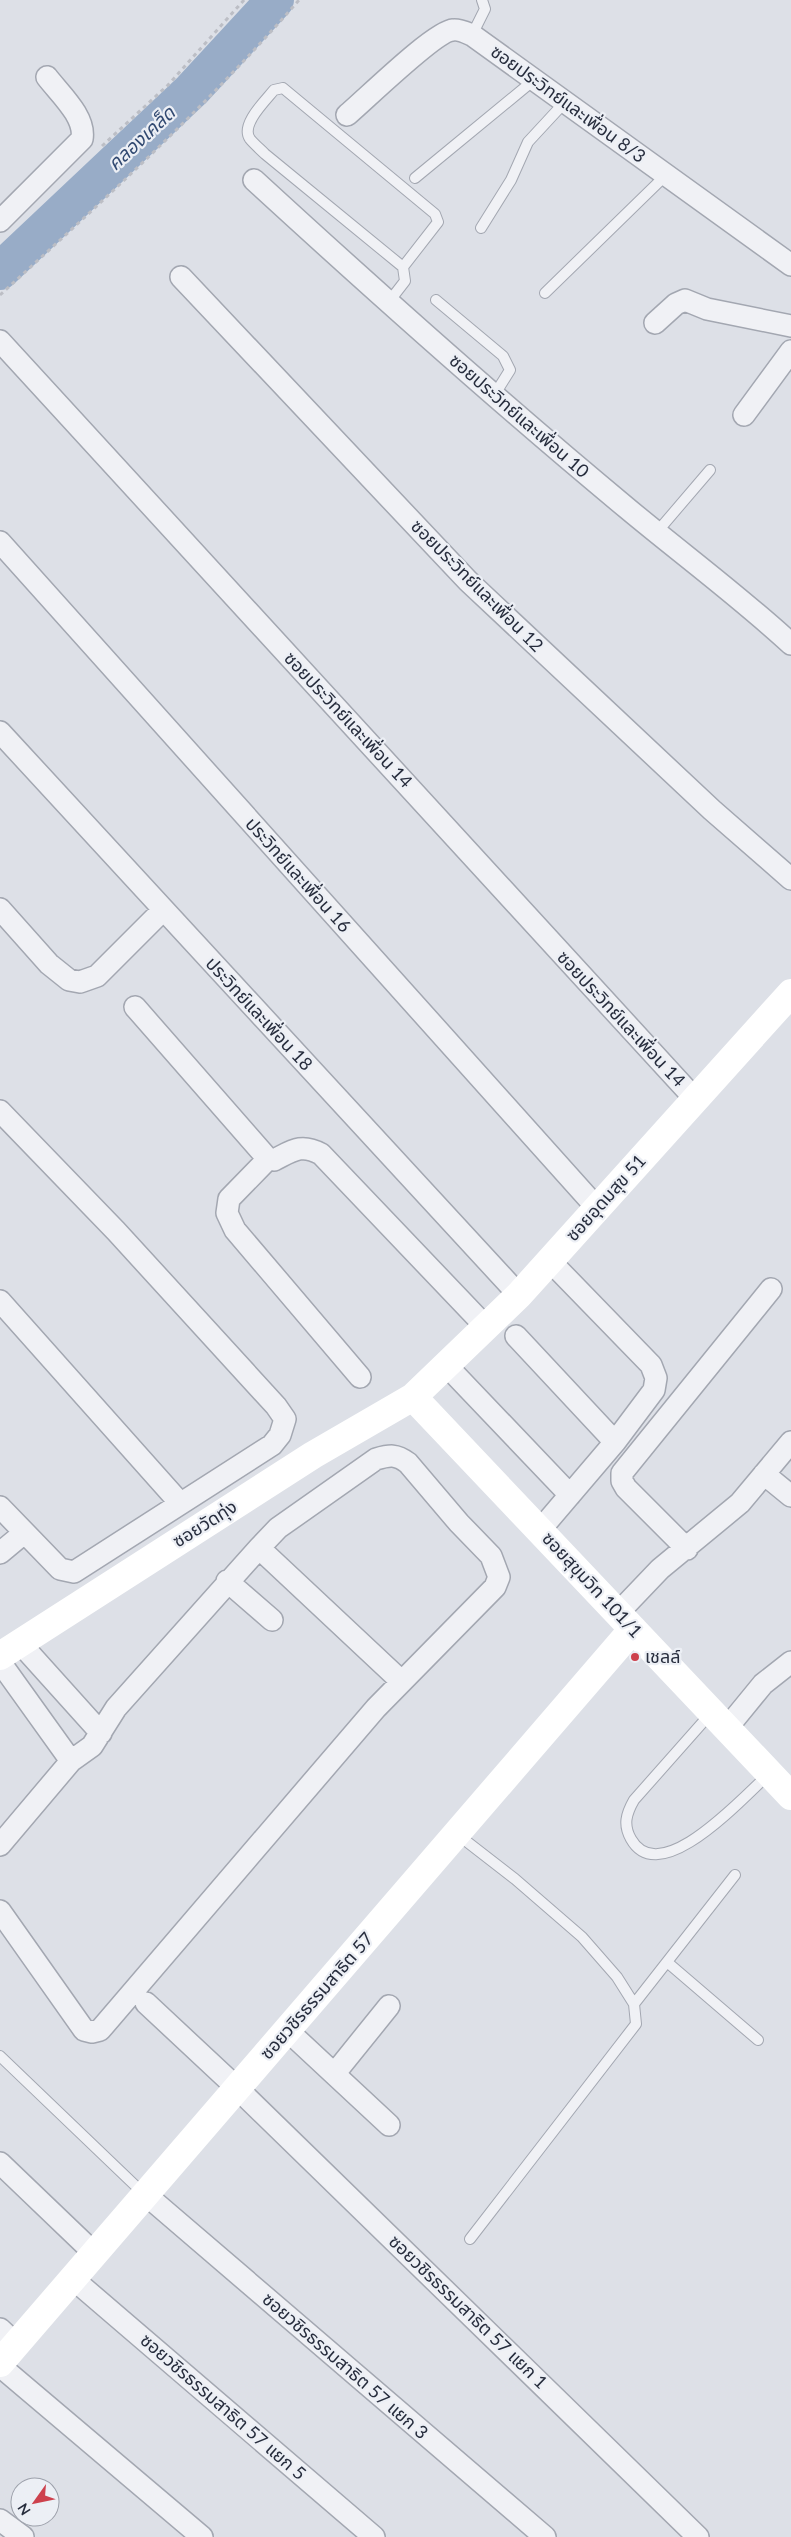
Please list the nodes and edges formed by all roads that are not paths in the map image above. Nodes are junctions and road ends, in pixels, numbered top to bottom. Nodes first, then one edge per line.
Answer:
1 (482, 0) edge
2 (472, 35) junction
3 (48, 77) dead end
4 (534, 80) junction
5 (565, 102) junction
6 (347, 115) dead end
7 (666, 175) junction
8 (415, 178) dead end
9 (254, 180) dead end
10 (0, 221) edge
11 (481, 228) dead end
12 (791, 265) edge
13 (402, 267) junction
14 (181, 277) dead end
15 (545, 294) dead end
16 (436, 300) dead end
17 (388, 303) junction
18 (655, 323) dead end
19 (791, 326) edge
20 (0, 341) edge
21 (791, 351) edge
22 (495, 394) junction
23 (744, 415) dead end
24 (710, 470) dead end
25 (657, 532) junction
26 (0, 542) edge
27 (791, 644) edge
28 (0, 732) edge
29 (791, 879) edge
30 (0, 909) edge
31 (163, 910) junction
32 (790, 995) edge
33 (135, 1007) dead end
34 (695, 1099) junction
35 (0, 1111) edge
36 (268, 1159) junction
37 (597, 1208) junction
38 (550, 1261) junction
39 (771, 1289) dead end
40 (519, 1295) junction
41 (0, 1301) edge
42 (486, 1327) junction
43 (516, 1336) dead end
44 (446, 1365) junction
45 (360, 1376) dead end
46 (413, 1397) junction
47 (615, 1442) junction
48 (791, 1442) edge
49 (764, 1474) junction
50 (570, 1495) junction
51 (791, 1496) edge
52 (180, 1503) junction
53 (0, 1506) edge
54 (540, 1530) junction
55 (24, 1533) junction
56 (259, 1548) junction
57 (686, 1549) junction
58 (0, 1553) edge
59 (227, 1581) junction
60 (272, 1620) dead end
61 (625, 1621) junction
62 (10, 1650) edge
63 (0, 1662) edge
64 (791, 1662) edge
65 (401, 1681) junction
66 (719, 1720) junction
67 (101, 1733) junction
68 (71, 1761) junction
69 (770, 1773) junction
70 (791, 1796) edge
71 (456, 1834) junction
72 (0, 1845) edge
73 (735, 1875) dead end
74 (0, 1911) edge
75 (667, 1962) junction
76 (146, 2003) dead end
77 (634, 2004) junction
78 (389, 2006) dead end
79 (288, 2031) junction
80 (758, 2040) dead end
81 (0, 2056) edge
82 (335, 2073) junction
83 (237, 2088) junction
84 (389, 2124) dead end
85 (0, 2163) edge
86 (145, 2194) junction
87 (470, 2239) dead end
88 (94, 2254) junction
89 (72, 2278) junction
90 (4, 2350) edge
91 (0, 2520) edge
92 (23, 2537) edge
93 (202, 2537) edge
94 (374, 2537) edge
95 (545, 2537) edge
96 (698, 2537) edge

1 - 2 lane
2 - 4 street, ซอยประวิทย์และเพื่อน 8/3
2 - 6 street, ซอยประวิทย์และเพื่อน 8/3
3 - 10 street
4 - 5 street, ซอยประวิทย์และเพื่อน 8/3
4 - 8 lane
5 - 7 street, ซอยประวิทย์และเพื่อน 8/3
5 - 11 lane
7 - 12 street, ซอยประวิทย์และเพื่อน 8/3
7 - 15 lane
9 - 17 street, ซอยประวิทย์และเพื่อน 10
13 - 13 lane
13 - 17 lane
14 - 29 street, ซอยประวิทย์และเพื่อน 12
16 - 22 lane
17 - 22 street, ซอยประวิทย์และเพื่อน 10
18 - 19 street
20 - 34 street, ซอยประวิทย์และเพื่อน 14
21 - 23 street
22 - 25 street, ซอยประวิทย์และเพื่อน 10
24 - 25 lane
25 - 27 street, ซอยประวิทย์และเพื่อน 10
26 - 37 street, ประวิทย์และเพื่อน 16
28 - 31 street, ประวิทย์และเพื่อน 18
30 - 31 street
31 - 40 street, ประวิทย์และเพื่อน 18
32 - 34 street, ซอยอุดมสุข 51
33 - 36 street
34 - 37 street, ซอยอุดมสุข 51
35 - 52 street
36 - 42 street
36 - 45 street
37 - 38 street, ซอยอุดมสุข 51
38 - 40 street, ซอยอุดมสุข 51
38 - 47 street
39 - 57 street
40 - 42 street, ซอยอุดมสุข 51
41 - 52 street
42 - 44 street, ซอยอุดมสุข 51
43 - 47 street
44 - 46 street, ซอยอุดมสุข 51
44 - 50 street
46 - 54 street, ซอยสุขุมวิท 101/1
46 - 62 street, ซอยวัดทุ่ง
47 - 50 street
48 - 49 street
49 - 51 street
49 - 57 street
50 - 54 street
52 - 55 street
53 - 55 street
54 - 61 street, ซอยสุขุมวิท 101/1
55 - 58 street
56 - 59 street
56 - 65 street
56 - 65 street
57 - 61 street
59 - 60 street
59 - 67 street
61 - 66 street, ซอยสุขุมวิท 101/1
61 - 71 street, ซอยวชิรธรรมสาธิต 57
62 - 67 street
63 - 68 street
64 - 66 street
65 - 74 street
66 - 69 street, ซอยสุขุมวิท 101/1
66 - 69 lane
67 - 68 street
68 - 72 street
69 - 70 street, ซอยสุขุมวิท 101/1
71 - 77 lane
71 - 79 street, ซอยวชิรธรรมสาธิต 57
73 - 75 lane
75 - 77 lane
75 - 80 lane
76 - 83 street, ซอยวชิรธรรมสาธิต 57 แยก 1
77 - 87 lane
78 - 82 street
79 - 82 street
79 - 83 street, ซอยวชิรธรรมสาธิต 57
81 - 86 lane
82 - 84 street
83 - 86 street, ซอยวชิรธรรมสาธิต 57
83 - 96 street, ซอยวชิรธรรมสาธิต 57 แยก 1
85 - 88 street
86 - 88 street, ซอยวชิรธรรมสาธิต 57
86 - 95 street, ซอยวชิรธรรมสาธิต 57 แยก 3
88 - 89 street, ซอยวชิรธรรมสาธิต 57
89 - 90 street, ซอยวชิรธรรมสาธิต 57
89 - 94 street, ซอยวชิรธรรมสาธิต 57 แยก 5
90 - 93 street
91 - 92 street

